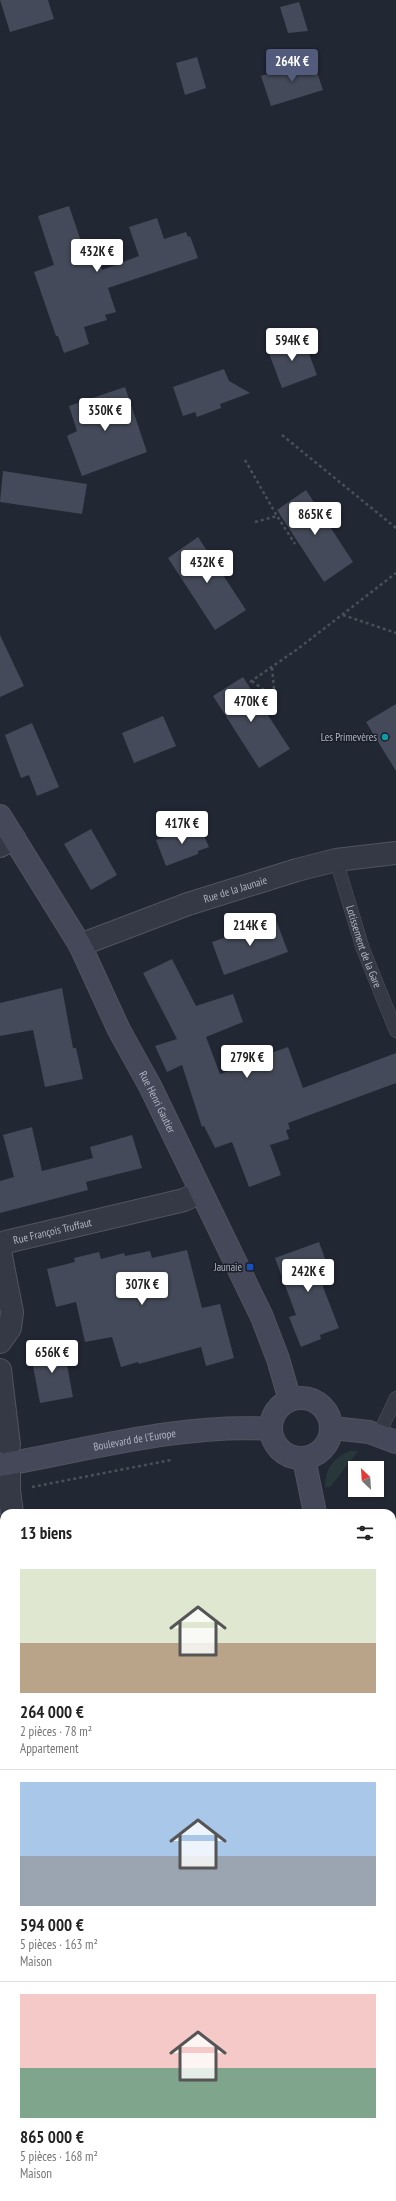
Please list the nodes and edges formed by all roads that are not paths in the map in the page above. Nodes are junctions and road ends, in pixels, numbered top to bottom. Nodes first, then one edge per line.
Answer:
1 (0, 816) edge
2 (7, 842) edge
3 (396, 853) edge
4 (336, 860) junction
5 (80, 945) junction
6 (396, 1030) edge
7 (201, 1192) junction
8 (0, 1342) edge
9 (0, 1370) edge
10 (396, 1398) edge
11 (290, 1400) junction
12 (332, 1428) junction
13 (270, 1429) junction
14 (388, 1438) edge
15 (6, 1458) edge
16 (304, 1459) junction
17 (11, 1509) edge
18 (314, 1509) edge

1 - 2 main road, Rue Henri Gautier
2 - 5 main road, Rue Henri Gautier
3 - 4 street, Rue de la Jaunaie
4 - 5 street, Rue de la Jaunaie
4 - 6 lane, Lotissement de la Gare
5 - 7 main road, Rue Henri Gautier
7 - 8 street, Rue François Truffaut
7 - 11 main road, Rue Henri Gautier
9 - 15 street
10 - 14 lane
11 - 12 main road
11 - 13 main road
12 - 14 main road
12 - 16 main road
13 - 15 main road, Boulevard de l'Europe
13 - 16 main road
15 - 17 street
16 - 18 main road

